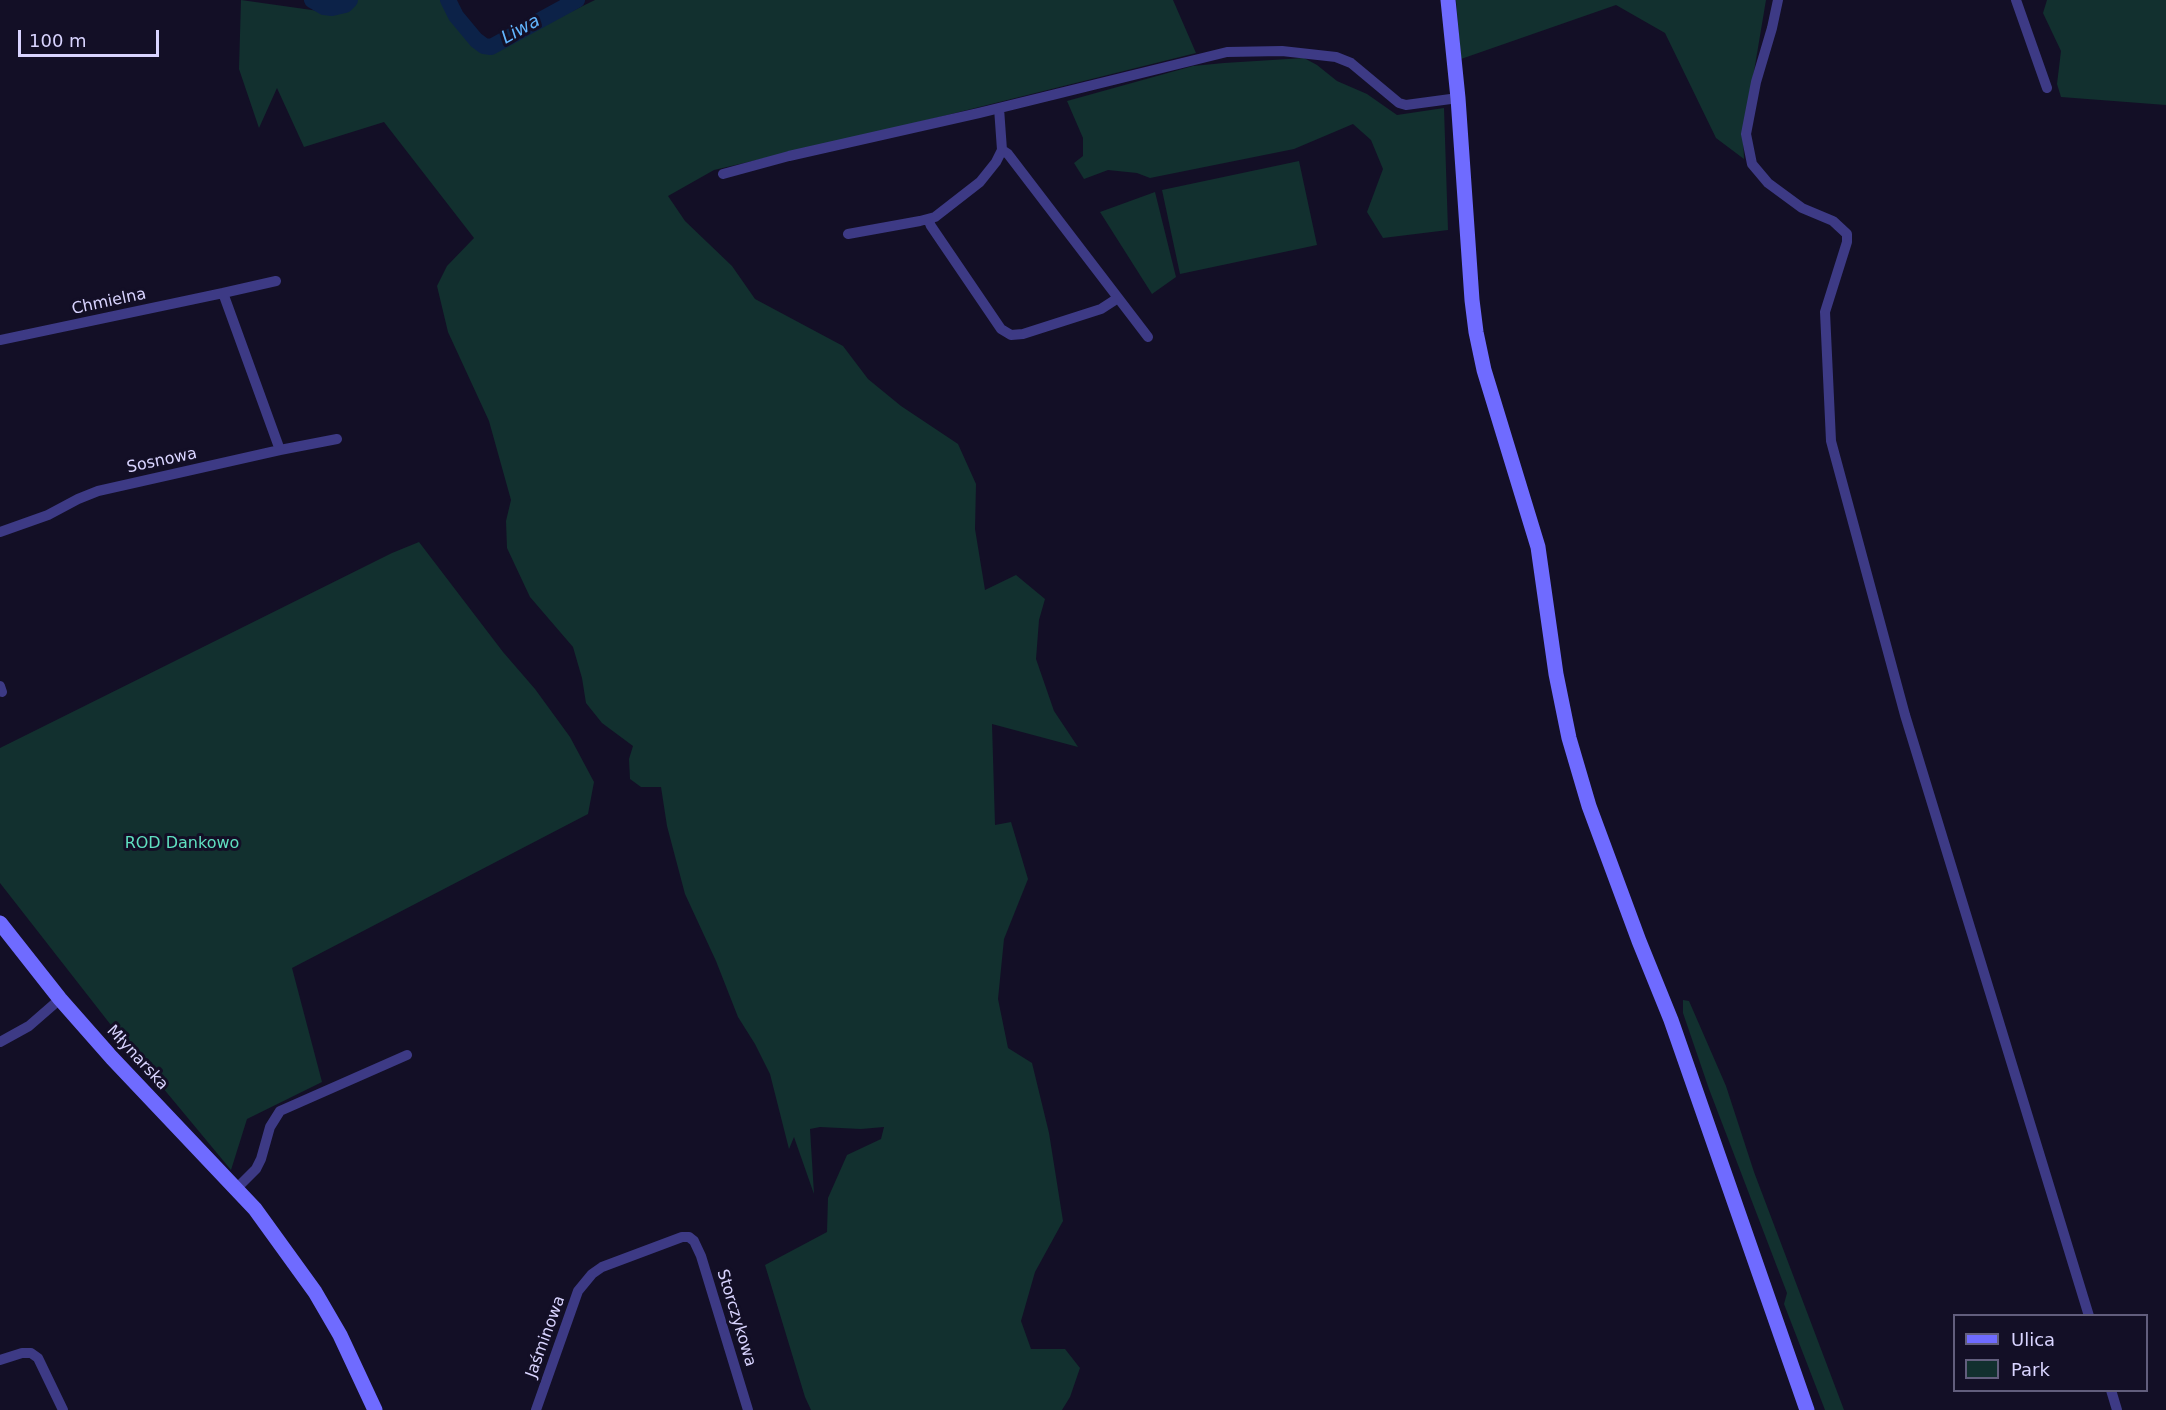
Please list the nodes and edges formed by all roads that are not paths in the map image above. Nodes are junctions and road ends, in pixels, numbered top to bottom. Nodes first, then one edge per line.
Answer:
1 (1448, 0) edge
2 (1778, 0) edge
3 (2016, 0) edge
4 (2047, 88) dead end
5 (1458, 98) junction
6 (999, 108) junction
7 (1002, 150) junction
8 (723, 174) dead end
9 (928, 219) junction
10 (848, 234) dead end
11 (276, 280) dead end
12 (223, 293) junction
13 (1118, 298) junction
14 (1148, 337) dead end
15 (0, 340) edge
16 (337, 439) dead end
17 (280, 450) junction
18 (0, 532) edge
19 (0, 924) edge
20 (60, 999) junction
21 (0, 1042) edge
22 (407, 1055) dead end
23 (236, 1189) junction
24 (689, 1237) joint
25 (2089, 1314) edge
26 (0, 1360) edge
27 (2112, 1392) edge
28 (63, 1410) edge
29 (375, 1410) edge
30 (536, 1410) edge
31 (748, 1410) edge
32 (1807, 1410) edge
33 (2117, 1410) edge

1 - 5 main road
2 - 25 street
3 - 4 street
5 - 6 street
5 - 32 main road
6 - 7 street
6 - 8 street
7 - 9 street
7 - 13 street
9 - 10 street
9 - 13 street
11 - 12 street, Chmielna
12 - 15 street, Chmielna
12 - 17 street
13 - 14 street
16 - 17 street, Sosnowa
17 - 18 street, Sosnowa
19 - 20 main road, Młynarska
20 - 21 street
20 - 23 main road, Młynarska
22 - 23 street
23 - 29 main road, Młynarska
24 - 30 street, Jaśminowa
24 - 31 street, Storczykowa
26 - 28 street
27 - 33 street

